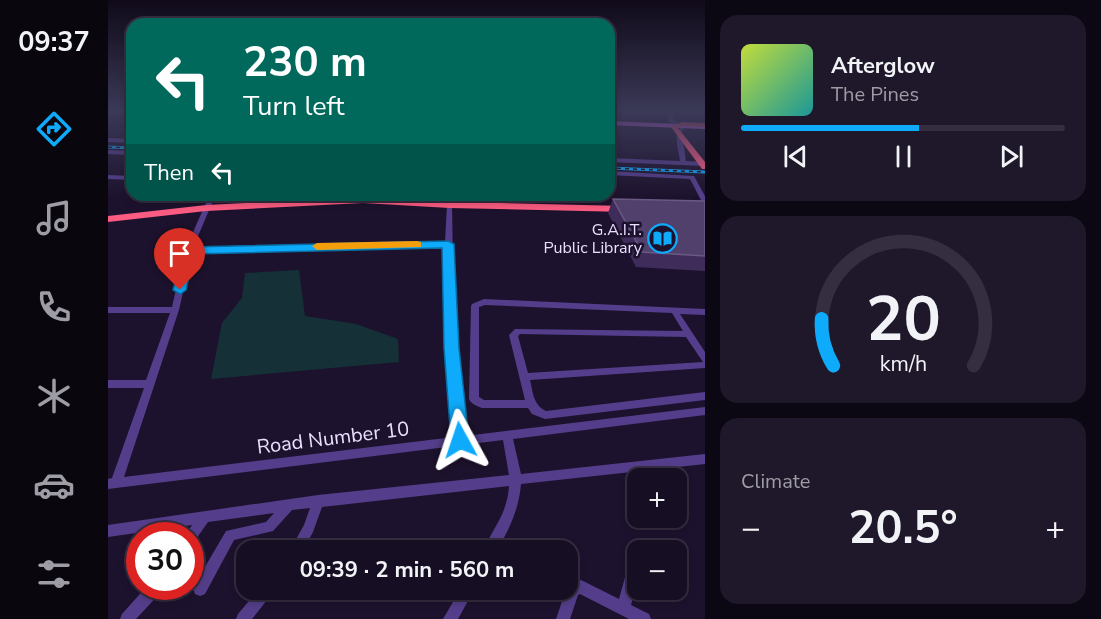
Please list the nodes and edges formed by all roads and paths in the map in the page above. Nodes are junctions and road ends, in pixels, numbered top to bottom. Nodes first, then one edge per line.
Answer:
1 (108, 140) edge
2 (677, 140) edge
3 (685, 140) edge
4 (126, 141) edge
5 (108, 152) edge
6 (126, 153) edge
7 (615, 160) edge
8 (683, 163) junction
9 (705, 165) edge
10 (615, 173) edge
11 (108, 177) edge
12 (126, 178) edge
13 (337, 201) edge
14 (400, 201) edge
15 (436, 202) junction
16 (705, 204) edge
17 (207, 206) junction
18 (693, 206) edge
19 (108, 213) edge
20 (108, 219) edge
21 (448, 244) junction
22 (189, 250) junction
23 (108, 310) edge
24 (175, 310) junction
25 (674, 310) junction
26 (705, 312) edge
27 (689, 334) junction
28 (705, 359) edge
29 (705, 365) edge
30 (524, 377) junction
31 (108, 384) edge
32 (150, 384) junction
33 (705, 396) edge
34 (531, 404) junction
35 (705, 411) edge
36 (507, 435) junction
37 (460, 440) junction
38 (705, 459) edge
39 (517, 480) junction
40 (112, 483) edge
41 (318, 501) junction
42 (289, 505) junction
43 (205, 517) junction
44 (201, 522) edge
45 (108, 531) edge
46 (302, 540) edge
47 (496, 540) edge
48 (204, 582) edge
49 (627, 593) edge
50 (144, 600) edge
51 (258, 600) edge
52 (461, 600) edge
53 (623, 608) junction
54 (127, 619) edge
55 (243, 619) edge
56 (450, 619) edge
57 (563, 619) edge
58 (645, 619) edge

1 - 4 street
2 - 8 street
3 - 9 highway
5 - 6 street
7 - 8 street
8 - 9 street
10 - 16 street
11 - 12 street
13 - 17 highway
14 - 15 highway
15 - 15 highway
15 - 21 street
16 - 18 highway
17 - 19 highway
17 - 20 highway
17 - 22 street
21 - 22 street
21 - 37 street
22 - 24 street
23 - 24 street
24 - 32 street
25 - 26 street
25 - 27 street
25 - 34 street
27 - 28 street
27 - 30 street
29 - 30 street
30 - 34 street
31 - 32 street
32 - 40 street
33 - 34 street
35 - 36 street, Road Number 10
36 - 37 street, Road Number 10
36 - 39 street
37 - 40 street, Road Number 10
38 - 39 street
39 - 41 street
39 - 47 street
41 - 42 street
41 - 46 street
42 - 43 street
42 - 48 street
43 - 44 street
43 - 45 street
49 - 53 street
50 - 54 street
51 - 55 street
52 - 56 street
53 - 57 street
53 - 58 street

